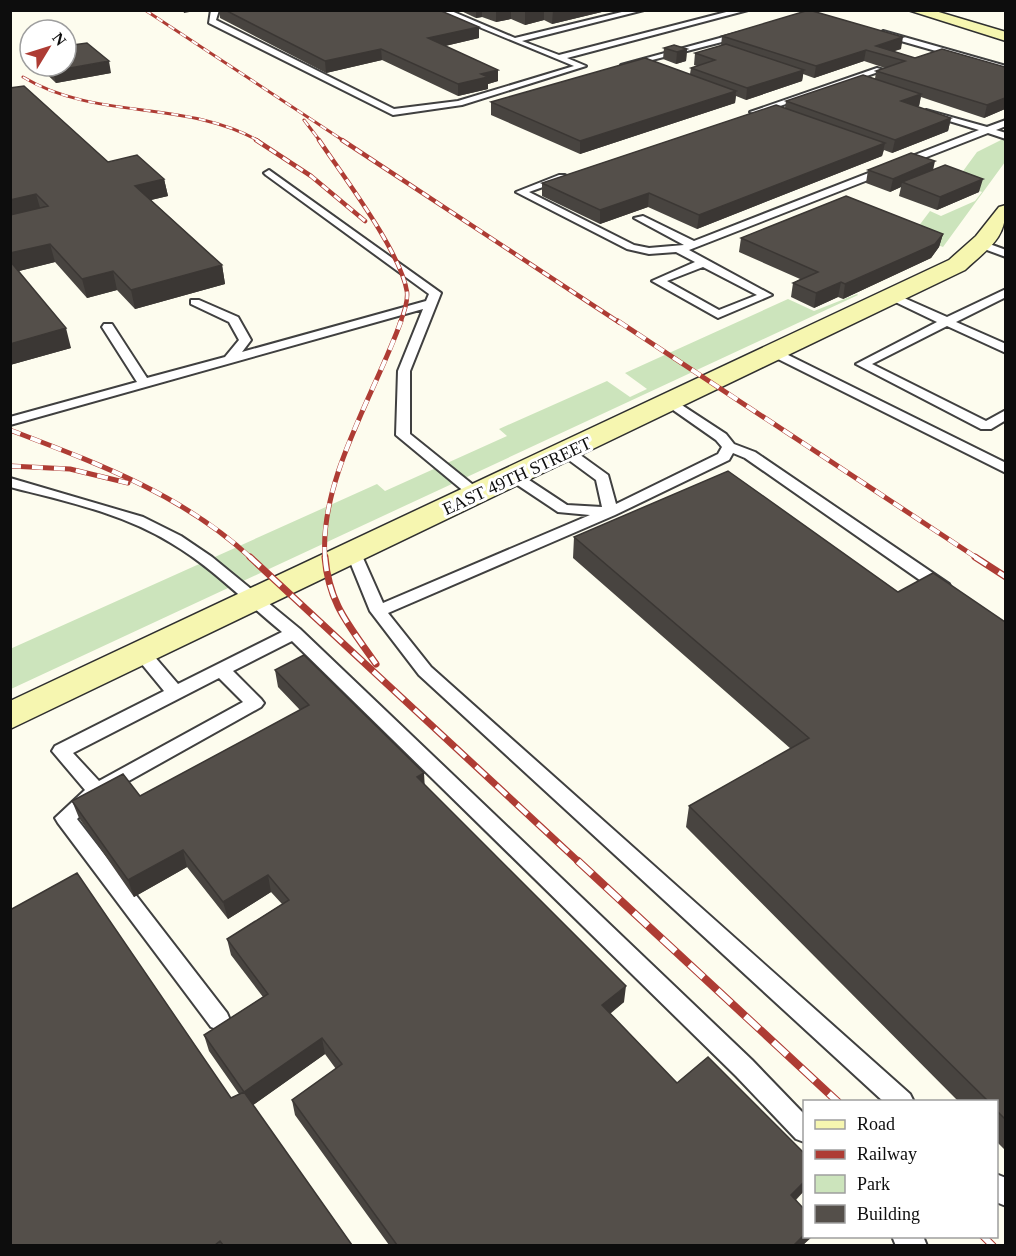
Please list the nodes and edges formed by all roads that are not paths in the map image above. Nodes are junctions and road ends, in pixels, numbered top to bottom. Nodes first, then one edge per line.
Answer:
1 (214, 10) edge
2 (441, 10) edge
3 (641, 10) edge
4 (915, 10) edge
5 (738, 11) edge
6 (876, 30) edge
7 (752, 33) edge
8 (1005, 37) edge
9 (515, 40) junction
10 (558, 58) junction
11 (620, 66) edge
12 (1005, 69) edge
13 (880, 70) edge
14 (929, 112) edge
15 (746, 115) edge
16 (1005, 123) edge
17 (987, 131) junction
18 (1005, 136) edge
19 (269, 173) dead end
20 (569, 174) edge
21 (1005, 212) edge
22 (639, 218) edge
23 (693, 245) junction
24 (678, 249) junction
25 (993, 249) edge
26 (702, 263) junction
27 (1005, 292) edge
28 (891, 296) junction
29 (195, 302) dead end
30 (431, 303) junction
31 (946, 322) junction
32 (108, 327) dead end
33 (1005, 349) edge
34 (774, 352) junction
35 (229, 360) junction
36 (144, 383) junction
37 (671, 402) junction
38 (1005, 414) edge
39 (10, 421) edge
40 (729, 447) junction
41 (567, 452) junction
42 (1005, 469) edge
43 (515, 477) junction
44 (10, 482) edge
45 (477, 495) junction
46 (610, 512) junction
47 (354, 552) junction
48 (956, 597) edge
49 (253, 600) junction
50 (378, 610) junction
51 (294, 633) junction
52 (142, 653) junction
53 (221, 670) junction
54 (175, 693) junction
55 (10, 717) edge
56 (97, 791) junction
57 (219, 1020) dead end
58 (901, 1100) edge
59 (803, 1130) edge

1 - 10 lane
2 - 9 lane
3 - 9 lane
4 - 8 street
5 - 10 lane
6 - 12 lane
7 - 11 lane
9 - 10 lane
13 - 15 lane
14 - 17 lane
16 - 17 lane
17 - 18 lane
17 - 23 lane
19 - 30 lane
20 - 24 lane
21 - 25 street, EAST 49TH STREET
22 - 23 lane
23 - 24 lane
24 - 26 lane
25 - 28 street, EAST 49TH STREET
26 - 26 lane
27 - 31 lane
28 - 31 lane
28 - 34 street, EAST 49TH STREET
29 - 35 lane
30 - 35 lane
30 - 45 lane
31 - 33 lane
31 - 38 lane
32 - 36 lane
34 - 37 street, EAST 49TH STREET
34 - 42 lane
35 - 36 lane
36 - 39 lane
37 - 40 lane
37 - 41 street, EAST 49TH STREET
40 - 46 lane
40 - 48 lane
41 - 43 street, EAST 49TH STREET
41 - 46 lane
43 - 45 street, EAST 49TH STREET
43 - 46 lane
44 - 49 lane
45 - 47 street, EAST 49TH STREET
46 - 50 lane
47 - 49 street, EAST 49TH STREET
47 - 50 lane
49 - 51 lane
49 - 52 street, EAST 49TH STREET
50 - 58 lane
51 - 53 lane
51 - 59 lane
52 - 54 lane
52 - 55 street, EAST 49TH STREET
53 - 54 lane
53 - 56 lane
54 - 56 lane
56 - 57 lane

